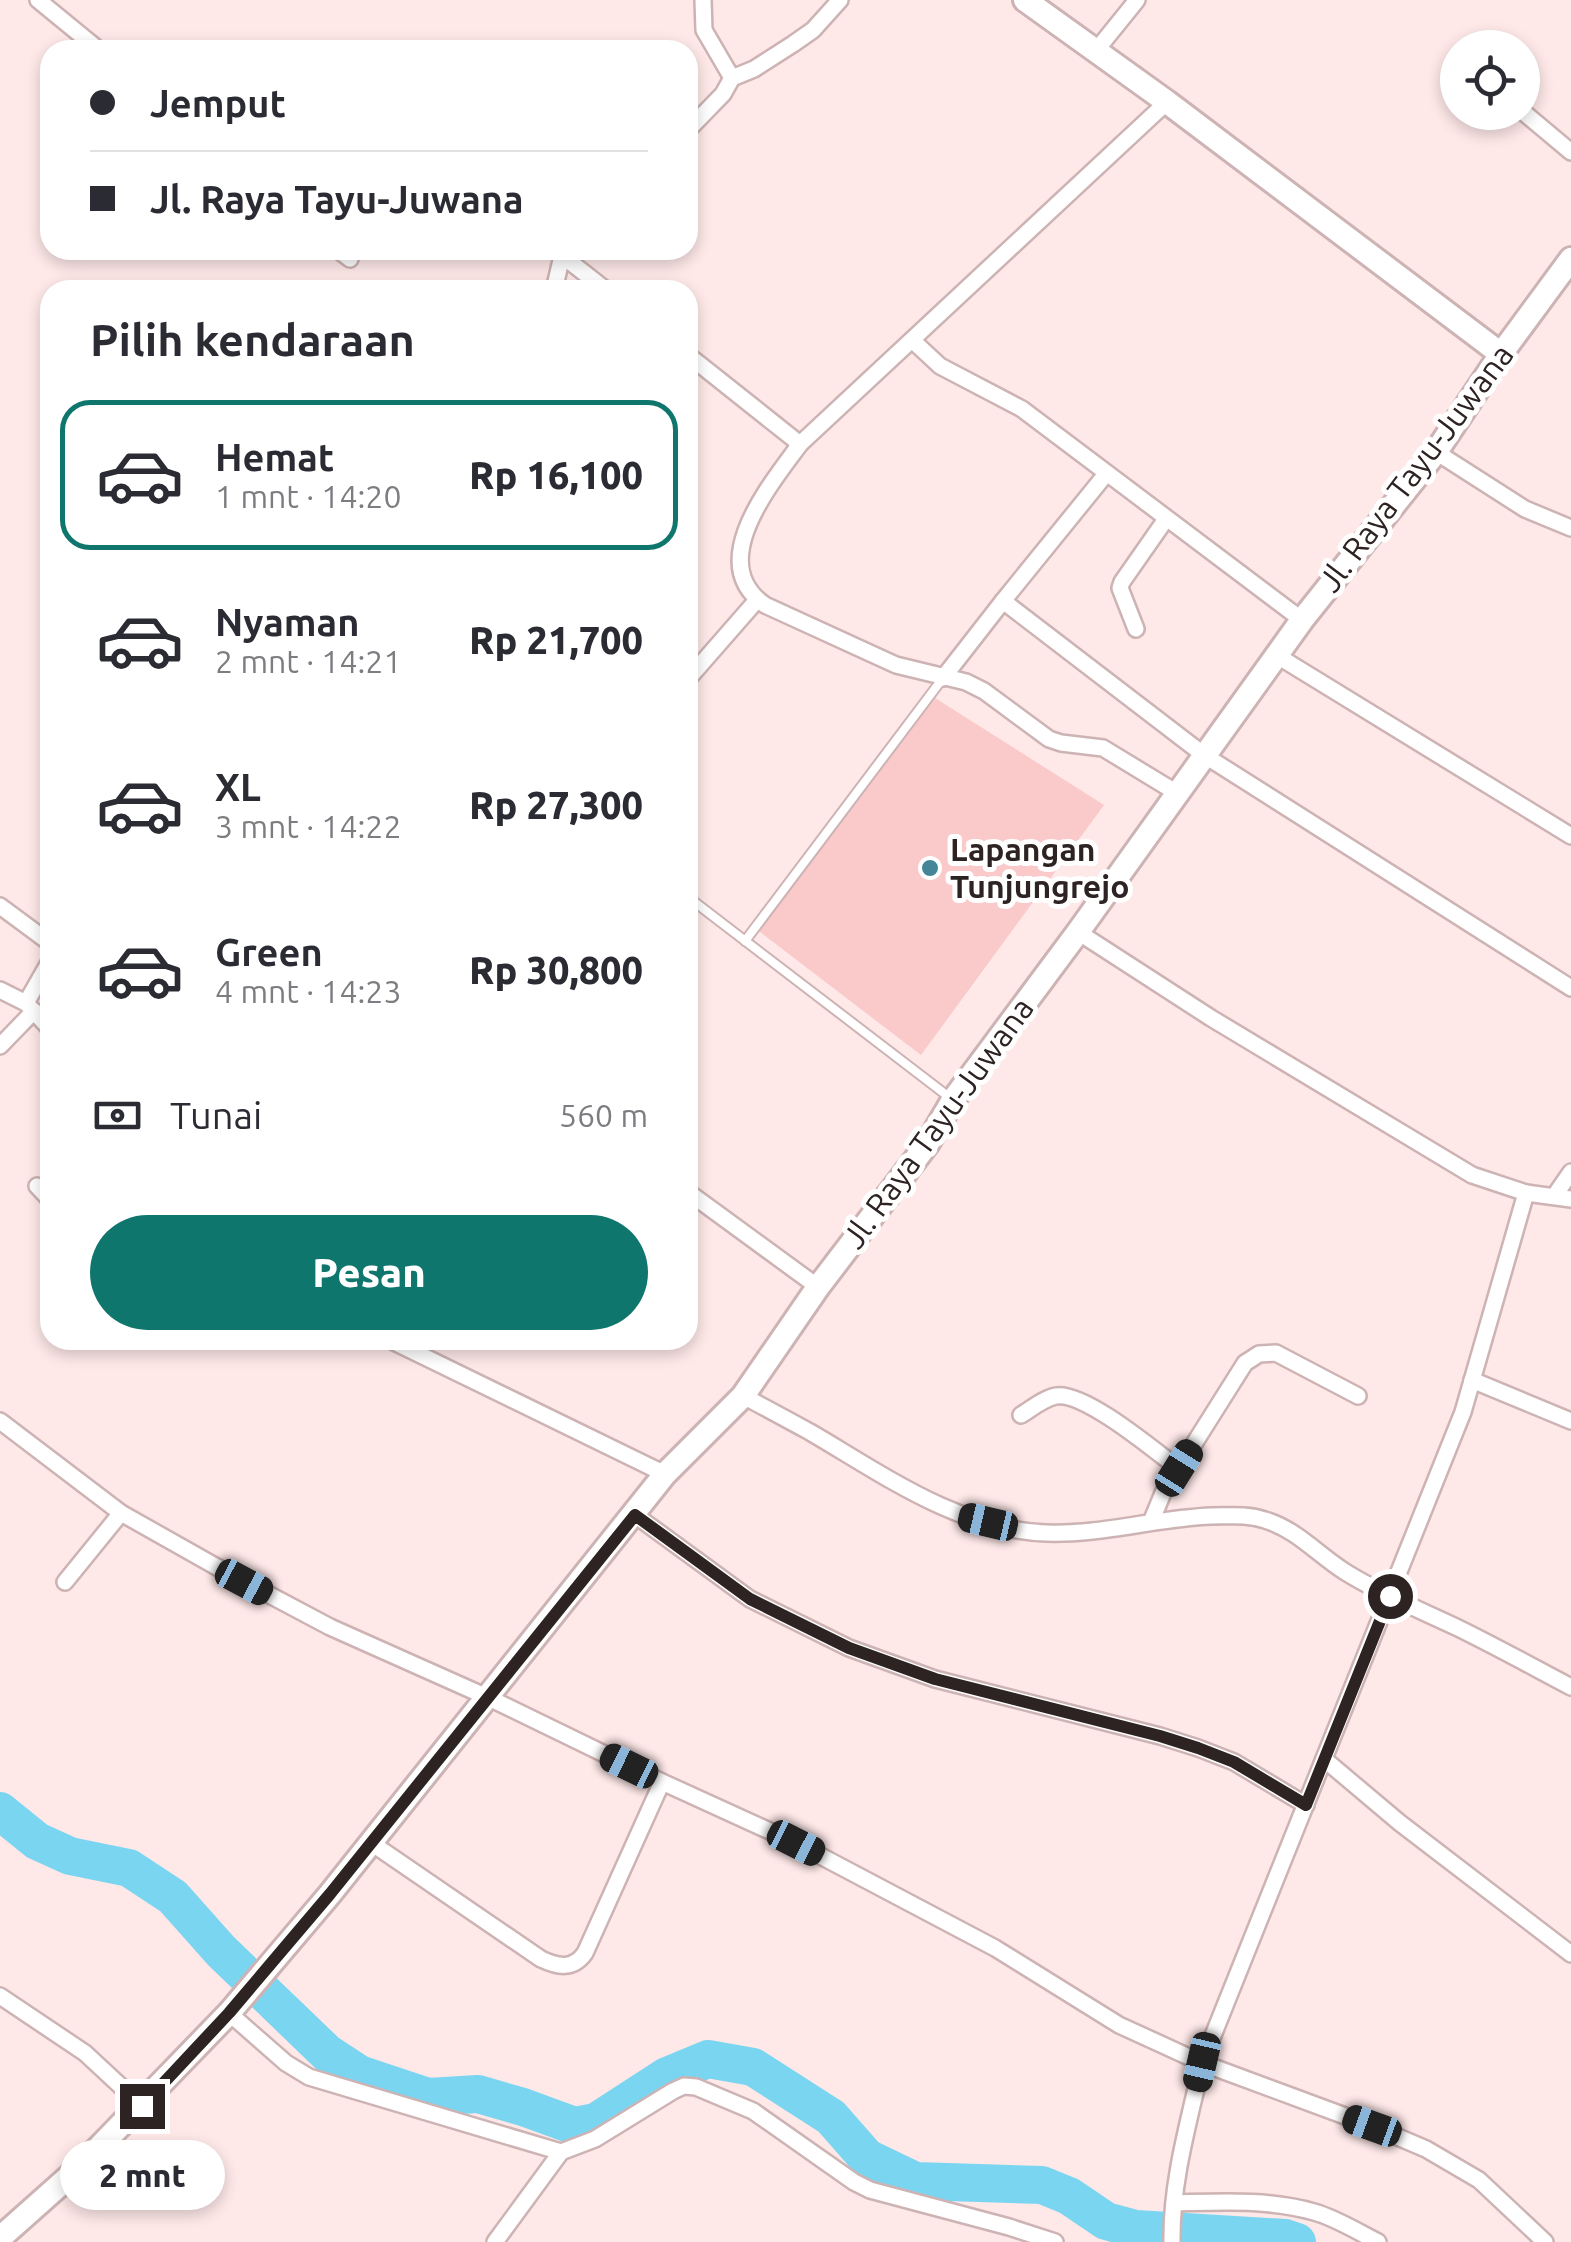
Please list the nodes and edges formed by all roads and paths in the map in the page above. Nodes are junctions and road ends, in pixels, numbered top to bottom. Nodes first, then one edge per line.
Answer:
1 (38, 0) edge
2 (703, 0) edge
3 (840, 0) edge
4 (1026, 0) edge
5 (1138, 0) edge
6 (87, 40) edge
7 (1096, 52) junction
8 (732, 78) junction
9 (1166, 102) junction
10 (698, 120) edge
11 (1540, 127) edge
12 (1571, 152) edge
13 (1571, 259) edge
14 (571, 260) edge
15 (594, 280) edge
16 (912, 340) junction
17 (1501, 354) junction
18 (698, 363) edge
19 (800, 444) junction
20 (1436, 452) junction
21 (1106, 474) junction
22 (1166, 518) junction
23 (1571, 528) edge
24 (758, 600) junction
25 (1003, 601) junction
26 (1302, 620) junction
27 (1136, 628) dead end
28 (1276, 656) junction
29 (698, 668) edge
30 (943, 678) junction
31 (1204, 755) junction
32 (1177, 793) junction
33 (1571, 836) edge
34 (698, 905) edge
35 (0, 906) edge
36 (1078, 932) junction
37 (40, 936) edge
38 (745, 941) junction
39 (40, 984) edge
40 (1571, 988) edge
41 (0, 990) edge
42 (30, 1007) junction
43 (40, 1018) edge
44 (0, 1046) edge
45 (952, 1100) junction
46 (1571, 1172) edge
47 (37, 1186) dead end
48 (40, 1189) edge
49 (1526, 1193) junction
50 (1563, 1197) edge
51 (698, 1199) edge
52 (818, 1287) junction
53 (411, 1350) edge
54 (1472, 1380) junction
55 (743, 1396) junction
56 (1358, 1396) dead end
57 (1021, 1415) dead end
58 (1571, 1421) edge
59 (0, 1422) edge
60 (1179, 1468) junction
61 (665, 1474) junction
62 (121, 1513) junction
63 (635, 1515) junction
64 (1151, 1522) junction
65 (64, 1582) dead end
66 (1390, 1596) junction
67 (1571, 1687) edge
68 (487, 1697) junction
69 (1324, 1759) junction
70 (662, 1782) junction
71 (1306, 1805) junction
72 (370, 1842) junction
73 (1571, 1954) edge
74 (0, 1996) edge
75 (236, 2005) junction
76 (1202, 2062) junction
77 (142, 2106) junction
78 (561, 2152) junction
79 (1173, 2211) junction
80 (0, 2238) edge
81 (495, 2242) edge
82 (1055, 2242) edge
83 (1172, 2242) edge
84 (1378, 2242) edge
85 (1545, 2242) edge

1 - 6 street
2 - 8 street
3 - 8 street
4 - 7 main road
5 - 7 street
7 - 9 main road
8 - 10 street
9 - 16 street
9 - 17 main road
11 - 12 street
13 - 17 main road, Jl. Raya Tayu-Juwana
14 - 15 street
16 - 19 street
16 - 21 street
17 - 20 main road, Jl. Raya Tayu-Juwana
18 - 19 street
19 - 24 street
20 - 23 street
20 - 26 main road, Jl. Raya Tayu-Juwana
21 - 22 street
21 - 25 street
22 - 26 street
22 - 27 street
24 - 29 street
24 - 30 street
25 - 30 street
25 - 31 street
26 - 28 main road, Jl. Raya Tayu-Juwana
28 - 31 main road, Jl. Raya Tayu-Juwana
28 - 33 street
30 - 32 street
30 - 38 lane
31 - 32 main road, Jl. Raya Tayu-Juwana
31 - 40 street
32 - 36 main road, Jl. Raya Tayu-Juwana
34 - 38 lane
35 - 37 street
36 - 45 main road, Jl. Raya Tayu-Juwana
36 - 49 street
38 - 45 lane
39 - 42 street
41 - 42 street
42 - 43 street
42 - 44 street
45 - 52 main road, Jl. Raya Tayu-Juwana
46 - 50 street
47 - 48 street
49 - 50 street
49 - 54 street
51 - 52 street
52 - 55 main road, Jl. Raya Tayu-Juwana
53 - 61 street
54 - 58 street
54 - 66 street
55 - 61 main road, Jl. Raya Tayu-Juwana
55 - 64 street
56 - 60 street
57 - 60 street
59 - 62 street
60 - 64 street
61 - 63 main road, Jl. Raya Tayu-Juwana
62 - 65 street
62 - 68 street
63 - 68 main road, Jl. Raya Tayu-Juwana
63 - 71 street
64 - 66 street
66 - 67 street
66 - 69 street
68 - 70 street
68 - 72 main road, Jl. Raya Tayu-Juwana
69 - 71 street
69 - 73 street
70 - 72 street
70 - 76 street
71 - 76 street
72 - 75 main road, Jl. Raya Tayu-Juwana
74 - 77 street
75 - 77 main road
75 - 78 street
76 - 79 street
76 - 85 street
77 - 80 main road
78 - 81 street
78 - 82 street
79 - 83 street
79 - 84 street

